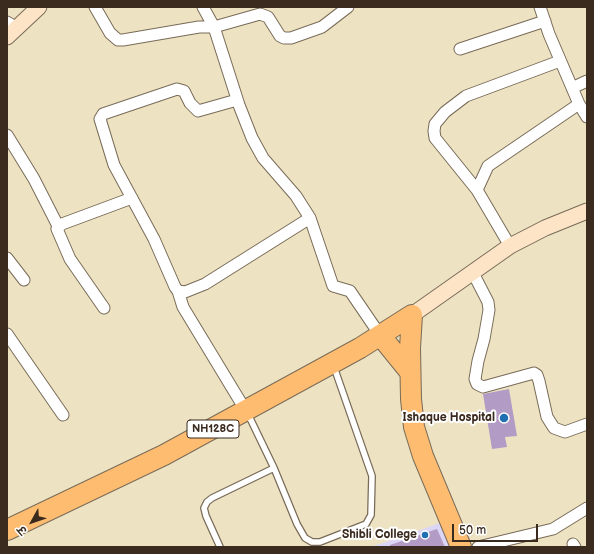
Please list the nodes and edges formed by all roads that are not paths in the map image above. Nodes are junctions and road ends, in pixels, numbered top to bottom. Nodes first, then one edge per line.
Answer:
1 (39, 7) edge
2 (95, 7) edge
3 (203, 7) edge
4 (348, 7) edge
5 (540, 7) edge
6 (545, 21) junction
7 (214, 27) junction
8 (10, 29) edge
9 (460, 49) dead end
10 (560, 62) junction
11 (587, 81) edge
12 (572, 88) junction
13 (237, 100) junction
14 (579, 104) junction
15 (587, 117) edge
16 (7, 135) edge
17 (477, 190) junction
18 (132, 198) junction
19 (587, 210) edge
20 (310, 218) junction
21 (58, 226) junction
22 (510, 246) junction
23 (7, 258) edge
24 (472, 271) junction
25 (24, 280) dead end
26 (178, 291) junction
27 (104, 308) dead end
28 (412, 315) junction
29 (7, 334) edge
30 (380, 335) junction
31 (333, 363) junction
32 (410, 372) junction
33 (246, 412) junction
34 (63, 415) dead end
35 (587, 424) edge
36 (274, 468) junction
37 (587, 508) edge
38 (7, 530) edge
39 (220, 547) edge
40 (461, 547) edge
41 (478, 547) edge

1 - 8 street
2 - 7 street
3 - 7 street
4 - 7 street
5 - 6 street
6 - 9 street
6 - 10 street
7 - 13 street
10 - 12 street
10 - 17 street
11 - 12 street
12 - 14 street
13 - 18 street
13 - 20 street
14 - 15 street
14 - 17 street
16 - 21 street
17 - 22 street
18 - 21 street
18 - 26 street
19 - 22 street
20 - 26 street
20 - 30 street
21 - 27 street
22 - 24 street
23 - 25 street
24 - 28 street
24 - 35 street
26 - 33 street
28 - 30 highway, NH128C
28 - 32 highway
29 - 34 street
30 - 31 highway, NH128C
30 - 32 highway
31 - 33 highway, NH128C
31 - 36 lane
32 - 40 highway
33 - 36 lane
33 - 38 highway, NH128C
36 - 39 lane
37 - 41 street

